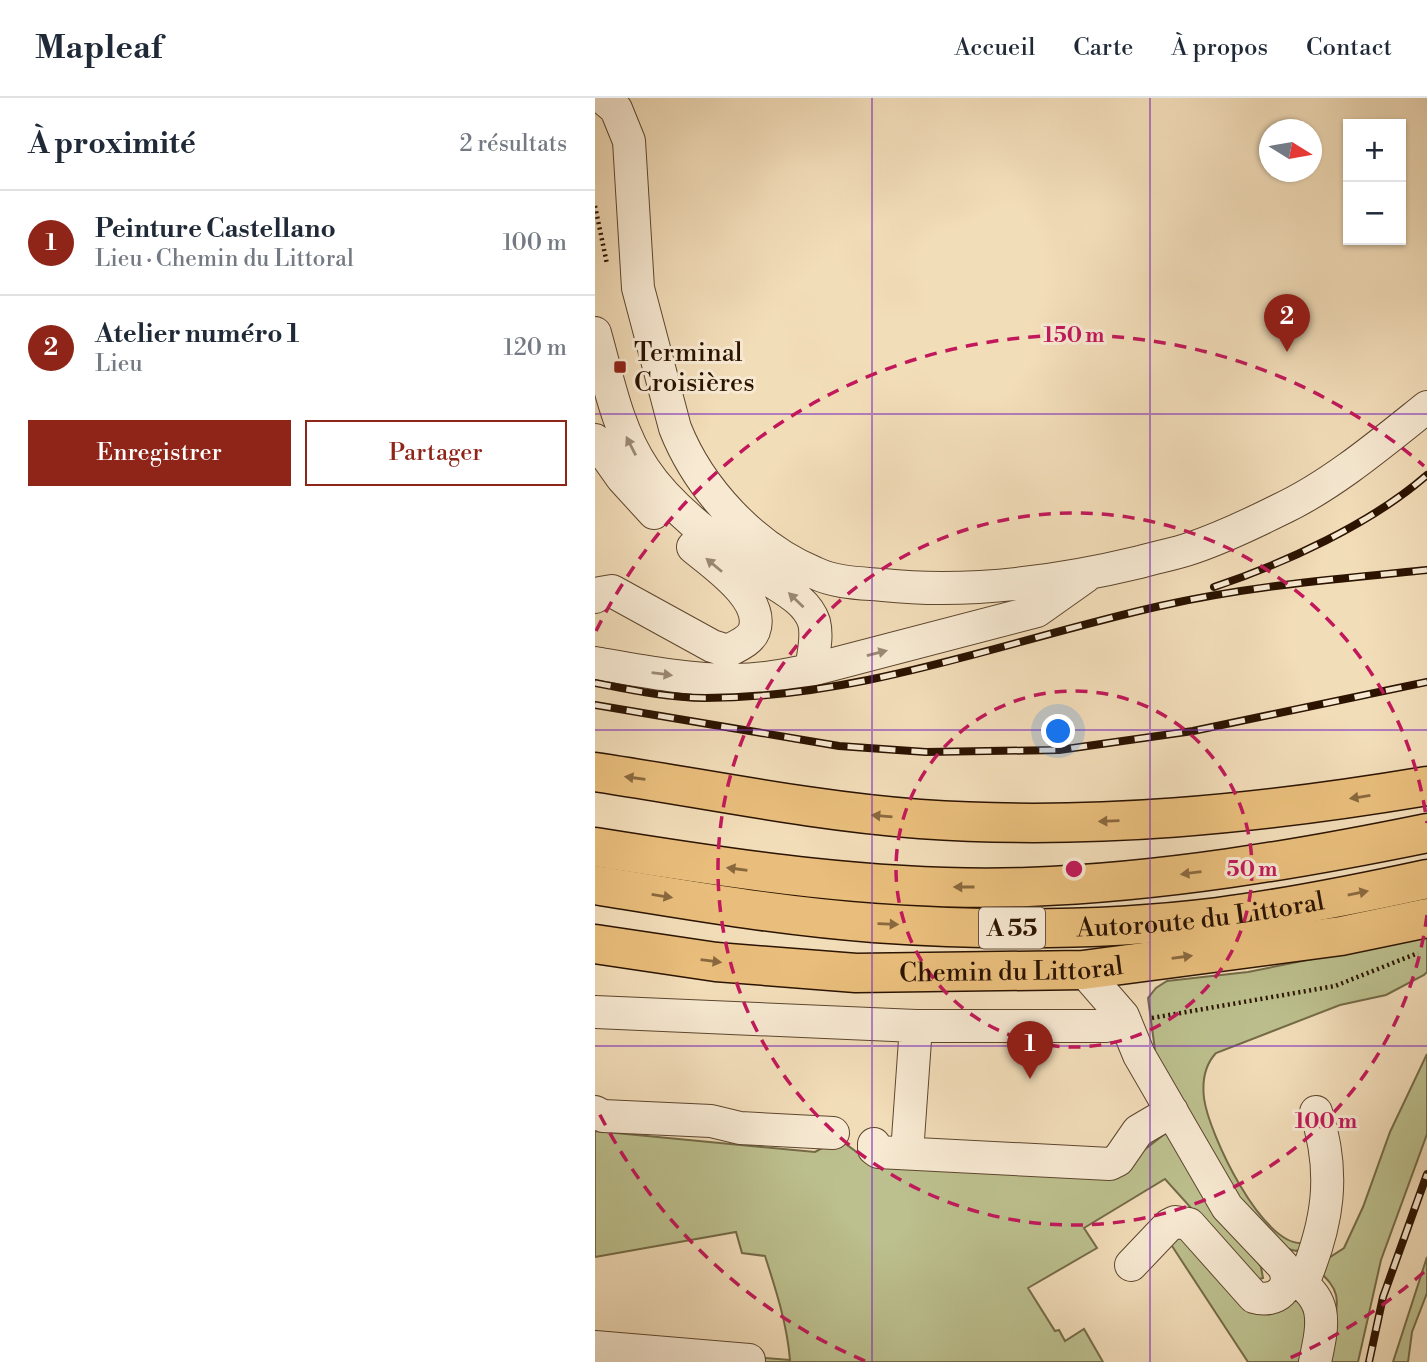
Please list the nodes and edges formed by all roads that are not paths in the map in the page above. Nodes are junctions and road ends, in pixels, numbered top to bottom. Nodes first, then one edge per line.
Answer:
1 (603, 98) edge
2 (595, 333) edge
3 (1427, 407) edge
4 (595, 440) edge
5 (1090, 574) junction
6 (595, 597) edge
7 (595, 663) edge
8 (811, 670) junction
9 (595, 772) edge
10 (1427, 786) edge
11 (1427, 833) edge
12 (595, 847) edge
13 (1427, 879) edge
14 (595, 885) edge
15 (1426, 934) edge
16 (595, 944) edge
17 (1135, 964) junction
18 (1083, 970) junction
19 (595, 1012) edge
20 (1125, 1019) junction
21 (916, 1027) junction
22 (1172, 1111) junction
23 (595, 1112) edge
24 (1316, 1112) dead end
25 (833, 1133) dead end
26 (874, 1144) dead end
27 (907, 1153) junction
28 (1131, 1265) dead end
29 (1295, 1279) junction
30 (595, 1347) edge
31 (708, 1359) edge
32 (749, 1360) dead end
33 (1315, 1362) edge

1 - 5 street
8 -> 2 street
3 - 5 street
6 -> 4 street
8 -> 5 street
7 -> 8 street
10 -> 9 main road
11 -> 12 main road, Autoroute du Littoral / A 55
14 -> 13 main road, Autoroute du Littoral / A 55
17 -> 15 main road, Chemin du Littoral
16 -> 18 main road, Chemin du Littoral
17 - 18 main road, Chemin du Littoral
17 - 20 street
18 - 20 street
19 - 21 street
20 - 21 street
20 - 22 street
21 - 27 street
22 - 27 street
22 - 29 street
23 - 25 street
24 - 29 street
26 - 27 street
28 - 29 street
29 - 33 street
30 - 31 street
31 - 32 street

